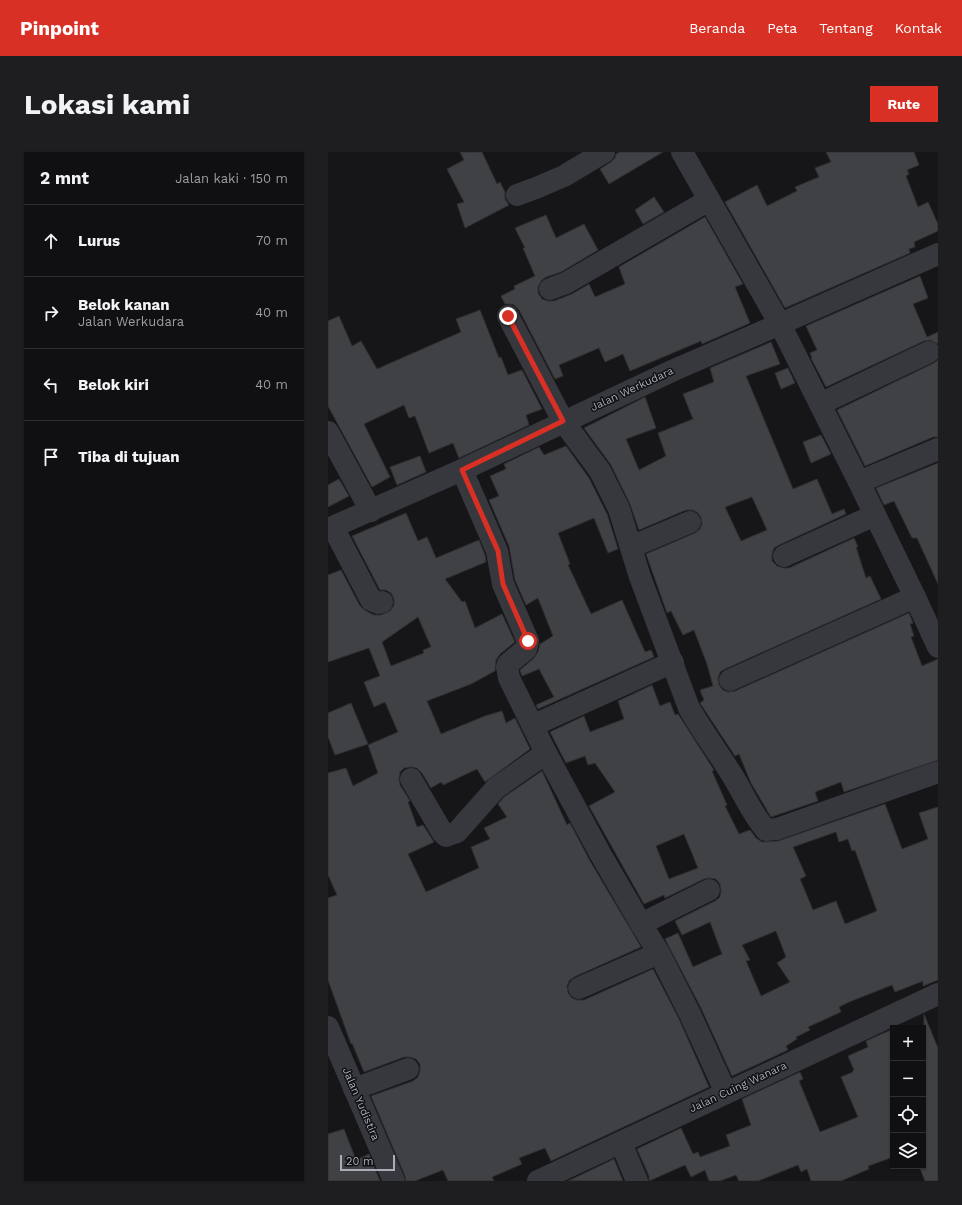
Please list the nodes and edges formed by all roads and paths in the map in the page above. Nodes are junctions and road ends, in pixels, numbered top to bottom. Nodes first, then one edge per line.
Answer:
1 (604, 152) edge
2 (682, 152) edge
3 (517, 195) dead end
4 (709, 200) junction
5 (938, 254) edge
6 (550, 289) dead end
7 (508, 316) dead end
8 (780, 324) junction
9 (929, 352) dead end
10 (820, 404) junction
11 (563, 421) junction
12 (328, 432) edge
13 (938, 449) edge
14 (462, 470) junction
15 (859, 482) junction
16 (371, 511) junction
17 (875, 515) junction
18 (690, 522) dead end
19 (330, 528) edge
20 (631, 547) junction
21 (784, 556) dead end
22 (915, 597) junction
23 (382, 602) dead end
24 (938, 646) edge
25 (673, 662) junction
26 (730, 680) dead end
27 (534, 725) junction
28 (546, 753) junction
29 (938, 772) edge
30 (411, 779) dead end
31 (709, 890) dead end
32 (641, 924) junction
33 (659, 953) junction
34 (579, 988) dead end
35 (938, 994) edge
36 (328, 1027) edge
37 (408, 1069) dead end
38 (354, 1088) junction
39 (726, 1093) junction
40 (621, 1143) junction
41 (394, 1181) edge
42 (538, 1181) edge
43 (637, 1181) edge

1 - 3 street
2 - 4 street
4 - 6 street
4 - 8 street
5 - 8 street, Jalan Werkudara
7 - 11 street
8 - 10 street
8 - 11 street, Jalan Werkudara
9 - 10 street
10 - 15 street
11 - 14 street, Jalan Werkudara
11 - 20 street
12 - 16 street
13 - 15 street
14 - 16 street, Jalan Werkudara
14 - 27 street
15 - 17 street
16 - 19 street, Jalan Werkudara
17 - 21 street
17 - 22 street
18 - 20 street
19 - 23 street
20 - 25 street
22 - 24 street
22 - 26 street
25 - 27 street
25 - 29 street
27 - 28 street
28 - 30 street
28 - 32 street
31 - 32 street
32 - 33 street
33 - 34 street
33 - 39 street
35 - 39 street, Jalan Cuing Wanara
36 - 38 street, Jalan Yudistira
37 - 38 street
38 - 41 street, Jalan Yudistira
39 - 40 street, Jalan Cuing Wanara
40 - 42 street, Jalan Cuing Wanara
40 - 43 street

